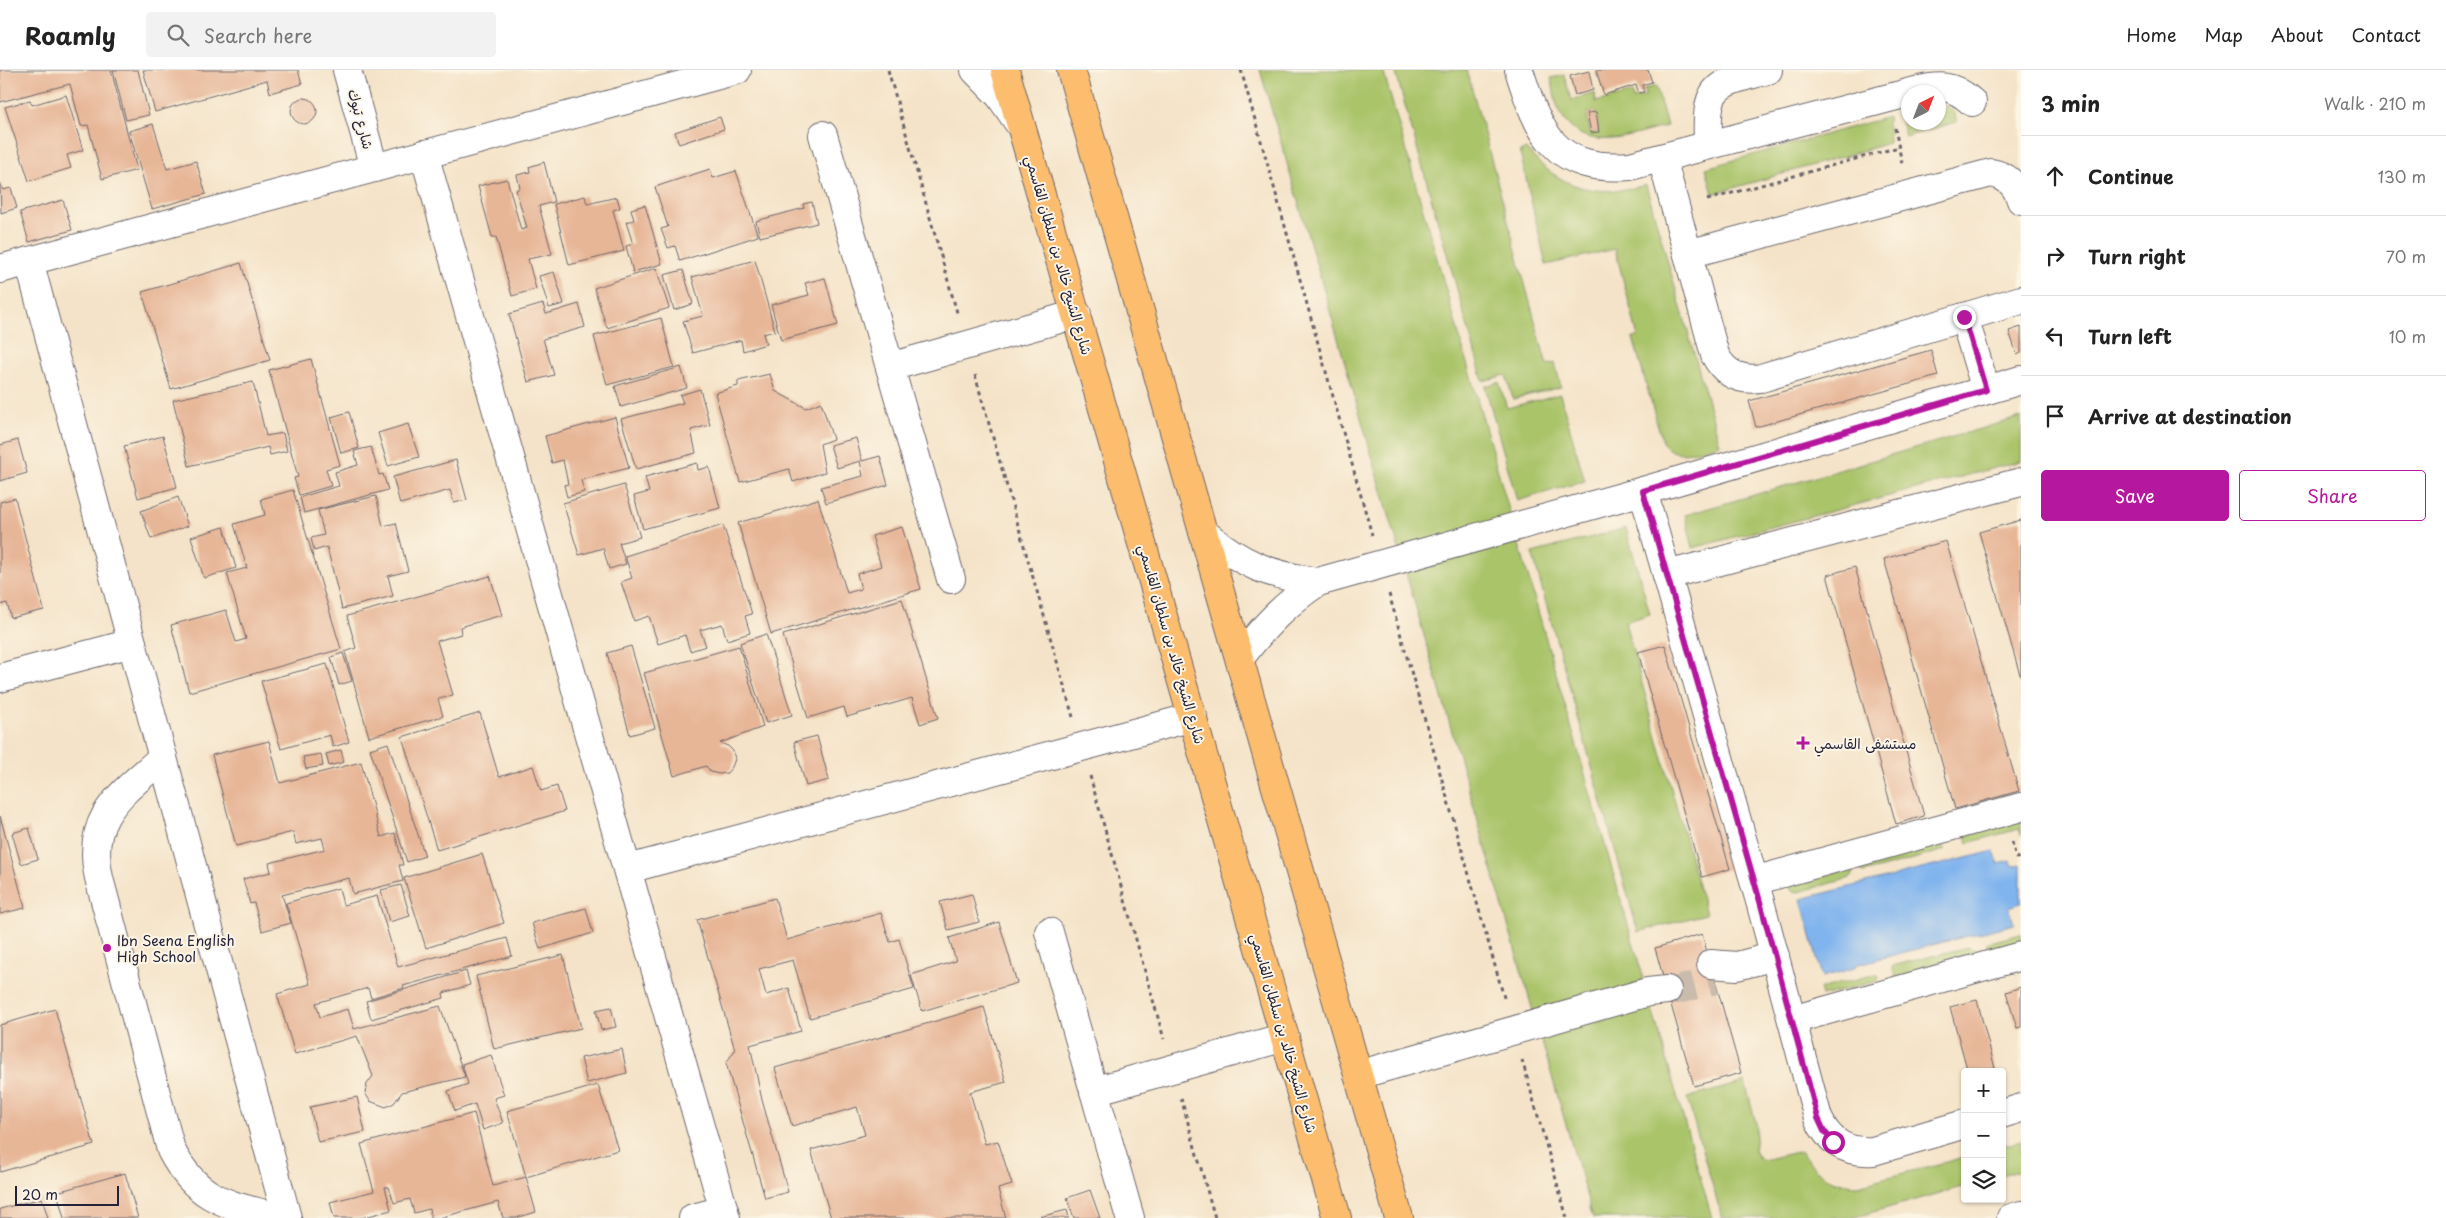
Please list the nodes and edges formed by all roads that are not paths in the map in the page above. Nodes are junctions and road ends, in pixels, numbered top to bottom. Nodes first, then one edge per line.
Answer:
1 (347, 70) edge
2 (737, 70) edge
3 (975, 70) edge
4 (1005, 70) edge
5 (1071, 70) edge
6 (1520, 70) edge
7 (1768, 70) edge
8 (704, 74) edge
9 (1941, 78) edge
10 (1925, 85) edge
11 (1901, 96) edge
12 (1972, 102) dead end
13 (1021, 126) junction
14 (824, 135) dead end
15 (1708, 145) junction
16 (424, 154) junction
17 (1662, 158) junction
18 (374, 168) junction
19 (2021, 200) edge
20 (1688, 254) junction
21 (29, 261) junction
22 (0, 269) edge
23 (2021, 300) edge
24 (1077, 314) junction
25 (1964, 317) junction
26 (890, 367) junction
27 (2021, 380) edge
28 (1986, 390) junction
29 (2021, 482) edge
30 (1643, 491) junction
31 (1203, 532) junction
32 (1667, 575) junction
33 (950, 579) dead end
34 (1318, 582) junction
35 (132, 643) junction
36 (1240, 658) junction
37 (0, 678) edge
38 (1193, 717) junction
39 (163, 756) junction
40 (2021, 807) edge
41 (628, 869) junction
42 (1754, 882) junction
43 (1049, 932) dead end
44 (1775, 956) junction
45 (2021, 956) edge
46 (1721, 970) tunnel mouth
47 (1662, 987) tunnel mouth
48 (1792, 1020) junction
49 (1285, 1037) junction
50 (1358, 1075) junction
51 (1094, 1091) junction
52 (2021, 1108) edge
53 (2005, 1113) edge
54 (1961, 1125) edge
55 (725, 1214) edge
56 (2021, 1215) edge
57 (280, 1218) edge
58 (287, 1218) edge
59 (693, 1218) edge
60 (1130, 1218) edge
61 (1337, 1218) edge
62 (1398, 1218) edge
63 (2011, 1218) edge

1 - 18 street, شارع تبوك
2 - 8 street
3 - 13 street
4 - 13 main road, شارع الشيخ خالد بن سلطان القاسمي
5 - 31 main road
6 - 17 street
7 - 15 street
8 - 16 street
9 - 10 street
9 - 12 street
11 - 15 street
13 - 24 main road, شارع الشيخ خالد بن سلطان القاسمي
14 - 26 street
15 - 17 street
16 - 18 street
16 - 41 street
17 - 20 street
18 - 21 street
19 - 20 street
20 - 25 street
21 - 22 street
21 - 35 street
23 - 25 street
24 - 26 street
24 - 38 main road, شارع الشيخ خالد بن سلطان القاسمي
25 - 28 street
26 - 33 street
27 - 28 street
28 - 30 street
29 - 32 street
30 - 32 street
30 - 34 street
31 - 34 street
31 - 36 main road
32 - 42 street
34 - 36 street
35 - 37 street
35 - 39 street
36 - 50 main road
38 - 41 street
38 - 49 main road, شارع الشيخ خالد بن سلطان القاسمي
39 - 57 street
39 - 58 street
40 - 42 street
41 - 55 street
42 - 44 street
43 - 51 street
44 - 46 street
44 - 48 street
45 - 48 street
47 - 50 street
48 - 54 street
49 - 51 street
49 - 61 main road, شارع الشيخ خالد بن سلطان القاسمي
50 - 62 main road
51 - 60 street
52 - 53 street
55 - 59 street
56 - 63 street

